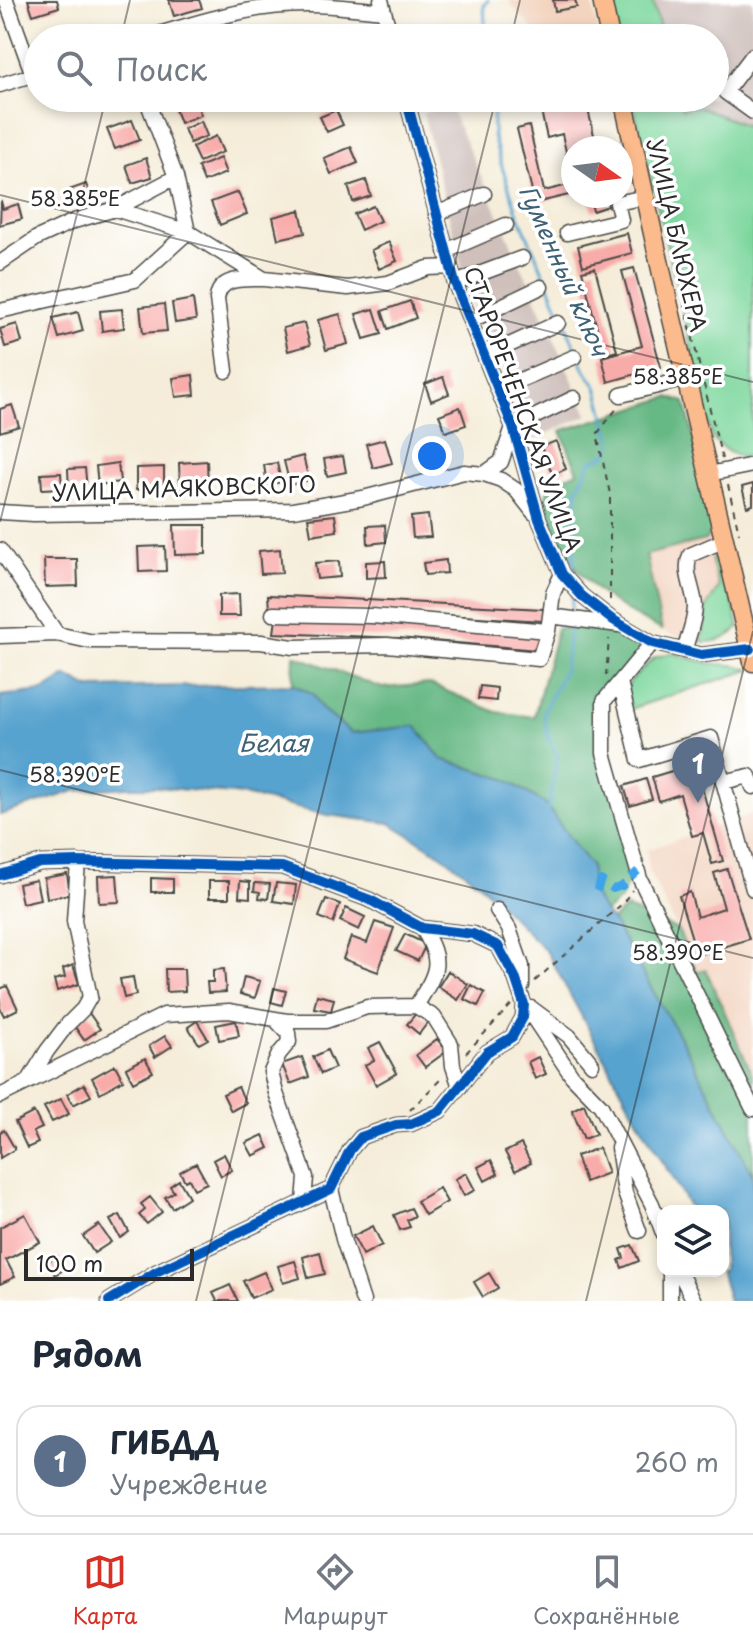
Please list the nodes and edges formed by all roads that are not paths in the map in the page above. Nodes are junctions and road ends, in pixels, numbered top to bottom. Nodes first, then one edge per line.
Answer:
1 (6, 0) edge
2 (216, 0) edge
3 (602, 0) edge
4 (382, 6) edge
5 (222, 15) junction
6 (192, 24) edge
7 (607, 24) edge
8 (24, 44) edge
9 (753, 55) edge
10 (24, 78) edge
11 (0, 85) edge
12 (729, 87) edge
13 (729, 95) edge
14 (151, 112) edge
15 (410, 112) edge
16 (626, 112) edge
17 (753, 112) edge
18 (176, 177) junction
19 (484, 194) dead end
20 (645, 197) junction
21 (115, 209) junction
22 (436, 214) junction
23 (506, 225) dead end
24 (188, 232) junction
25 (567, 233) dead end
26 (446, 251) junction
27 (522, 258) dead end
28 (0, 263) edge
29 (451, 267) junction
30 (264, 279) junction
31 (455, 283) junction
32 (541, 287) dead end
33 (0, 311) edge
34 (470, 321) junction
35 (558, 323) dead end
36 (485, 356) junction
37 (574, 357) dead end
38 (226, 371) dead end
39 (686, 379) junction
40 (499, 389) junction
41 (621, 395) road end
42 (574, 398) dead end
43 (513, 427) junction
44 (753, 465) edge
45 (717, 472) junction
46 (484, 474) junction
47 (0, 512) edge
48 (539, 519) junction
49 (732, 539) junction
50 (0, 550) edge
51 (562, 574) junction
52 (273, 614) dead end
53 (560, 621) junction
54 (618, 624) junction
55 (57, 634) junction
56 (0, 636) edge
57 (652, 643) junction
58 (684, 651) junction
59 (751, 656) edge
60 (638, 661) junction
61 (620, 682) junction
62 (723, 782) junction
63 (753, 787) edge
64 (78, 862) junction
65 (750, 868) edge
66 (0, 875) edge
67 (753, 889) edge
68 (497, 910) dead end
69 (422, 928) junction
70 (523, 999) junction
71 (416, 1006) junction
72 (274, 1019) junction
73 (592, 1064) dead end
74 (28, 1082) junction
75 (460, 1087) junction
76 (0, 1096) edge
77 (753, 1109) edge
78 (617, 1136) junction
79 (331, 1189) junction
80 (304, 1202) junction
81 (657, 1217) edge
82 (639, 1231) dead end
83 (670, 1277) edge
84 (682, 1277) edge
85 (109, 1301) edge
86 (363, 1301) edge
87 (670, 1301) edge
88 (694, 1301) edge

1 - 8 street
2 - 5 street
3 - 7 main road
4 - 5 street
5 - 6 street
9 - 12 street
10 - 11 street
13 - 17 street
14 - 18 street
15 - 22 street, СТАРОРЕЧЕНСКАЯ УЛИЦА
16 - 20 main road, УЛИЦА БЛЮХЕРА
18 - 21 street
18 - 24 street
19 - 22 street
20 - 25 street
20 - 39 main road, УЛИЦА БЛЮХЕРА
21 - 24 street
21 - 28 street
22 - 26 street, СТАРОРЕЧЕНСКАЯ УЛИЦА
23 - 26 street
24 - 30 street
24 - 33 street
26 - 29 street, СТАРОРЕЧЕНСКАЯ УЛИЦА
27 - 31 street
29 - 30 street
29 - 31 street, СТАРОРЕЧЕНСКАЯ УЛИЦА
30 - 38 street
31 - 34 street, СТАРОРЕЧЕНСКАЯ УЛИЦА
32 - 34 street
34 - 36 street, СТАРОРЕЧЕНСКАЯ УЛИЦА
35 - 36 street
36 - 40 street, СТАРОРЕЧЕНСКАЯ УЛИЦА
37 - 40 street
39 - 41 street
39 - 45 main road, УЛИЦА БЛЮХЕРА
40 - 43 street, СТАРОРЕЧЕНСКАЯ УЛИЦА
42 - 43 street
43 - 46 street
43 - 48 street, СТАРОРЕЧЕНСКАЯ УЛИЦА
44 - 45 street
45 - 49 main road, УЛИЦА БЛЮХЕРА
46 - 47 street, УЛИЦА МАЯКОВСКОГО
46 - 48 street
48 - 51 street, СТАРОРЕЧЕНСКАЯ УЛИЦА
49 - 58 street
49 - 59 main road, УЛИЦА БЛЮХЕРА
50 - 55 street
51 - 53 street
51 - 54 street, СТАРОРЕЧЕНСКАЯ УЛИЦА
52 - 53 street
53 - 54 street
53 - 55 street
54 - 57 street, СТАРОРЕЧЕНСКАЯ УЛИЦА
54 - 60 street
55 - 56 street
57 - 58 street, СТАРОРЕЧЕНСКАЯ УЛИЦА
57 - 60 street
58 - 59 street, СТАРОРЕЧЕНСКАЯ УЛИЦА
60 - 61 street
61 - 62 street
61 - 77 street
62 - 63 street
62 - 65 street
64 - 66 street
64 - 69 street
64 - 74 street
65 - 67 street
68 - 70 street
69 - 70 street
69 - 71 street
70 - 73 street
70 - 75 street
70 - 78 street
71 - 72 street
71 - 75 street
72 - 74 street
72 - 80 street
74 - 76 street
75 - 79 street
78 - 81 street
78 - 82 street
79 - 80 street
79 - 86 street
80 - 85 street
83 - 87 street
84 - 88 street

